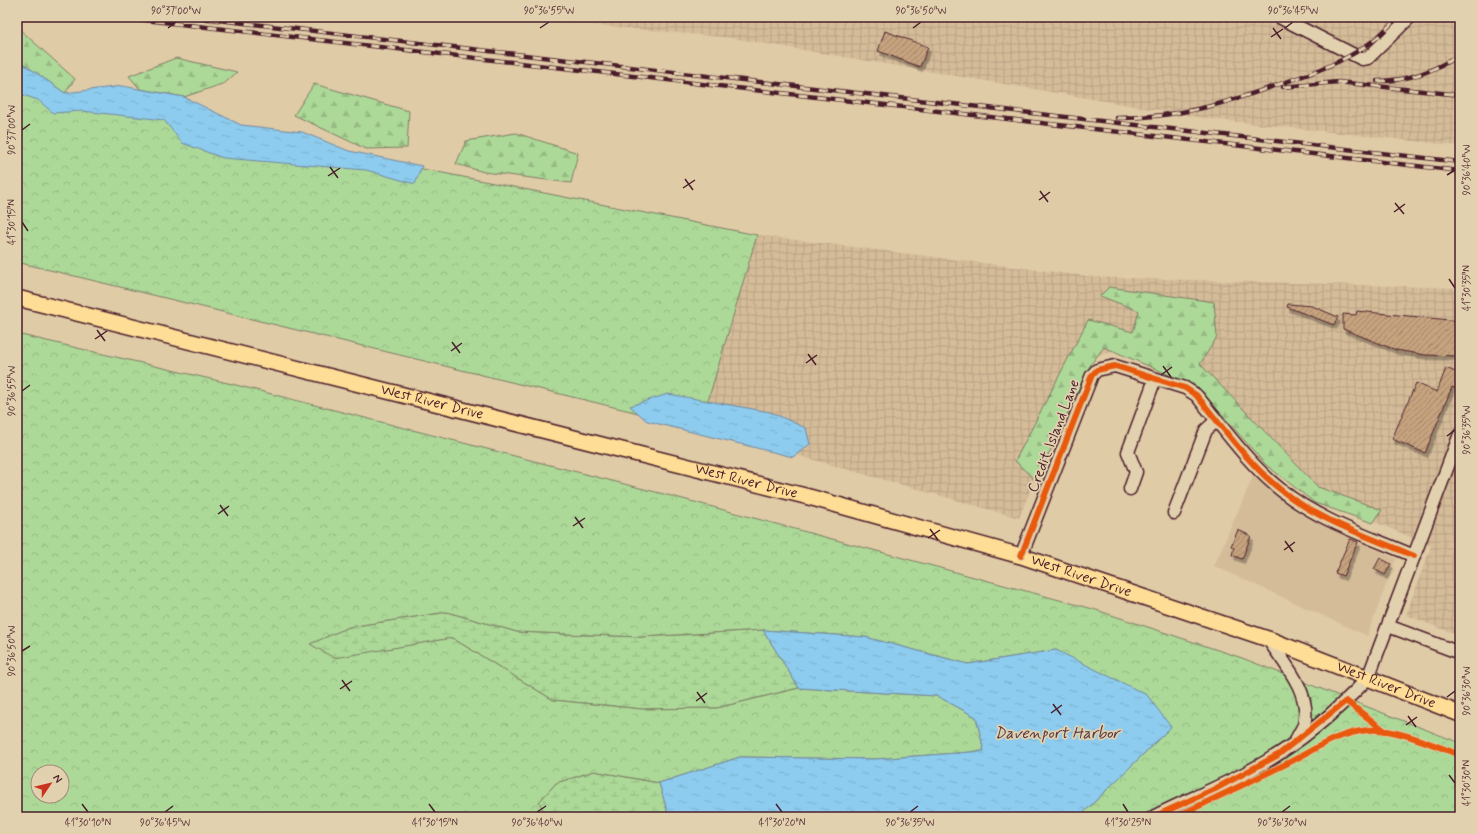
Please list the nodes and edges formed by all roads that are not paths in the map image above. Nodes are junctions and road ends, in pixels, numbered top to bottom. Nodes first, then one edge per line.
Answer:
1 (1279, 17) edge
2 (1410, 17) edge
3 (17, 298) edge
4 (1155, 378) junction
5 (1217, 420) junction
6 (1460, 434) edge
7 (1130, 489) dead end
8 (1174, 513) dead end
9 (1021, 556) junction
10 (1414, 556) junction
11 (1388, 626) junction
12 (1268, 639) junction
13 (1460, 653) edge
14 (1368, 678) junction
15 (1460, 714) edge
16 (1294, 743) junction
17 (1153, 817) edge

1 - 2 street
3 - 9 main road, West River Drive
4 - 5 street, Credit Island Lane
4 - 7 street
4 - 9 street, Credit Island Lane
5 - 8 street
5 - 10 street, Credit Island Lane
6 - 10 street
9 - 12 main road, West River Drive
10 - 11 street
11 - 13 street
11 - 14 street
12 - 14 main road, West River Drive
12 - 16 street
14 - 15 main road, West River Drive
14 - 16 street
16 - 17 street

